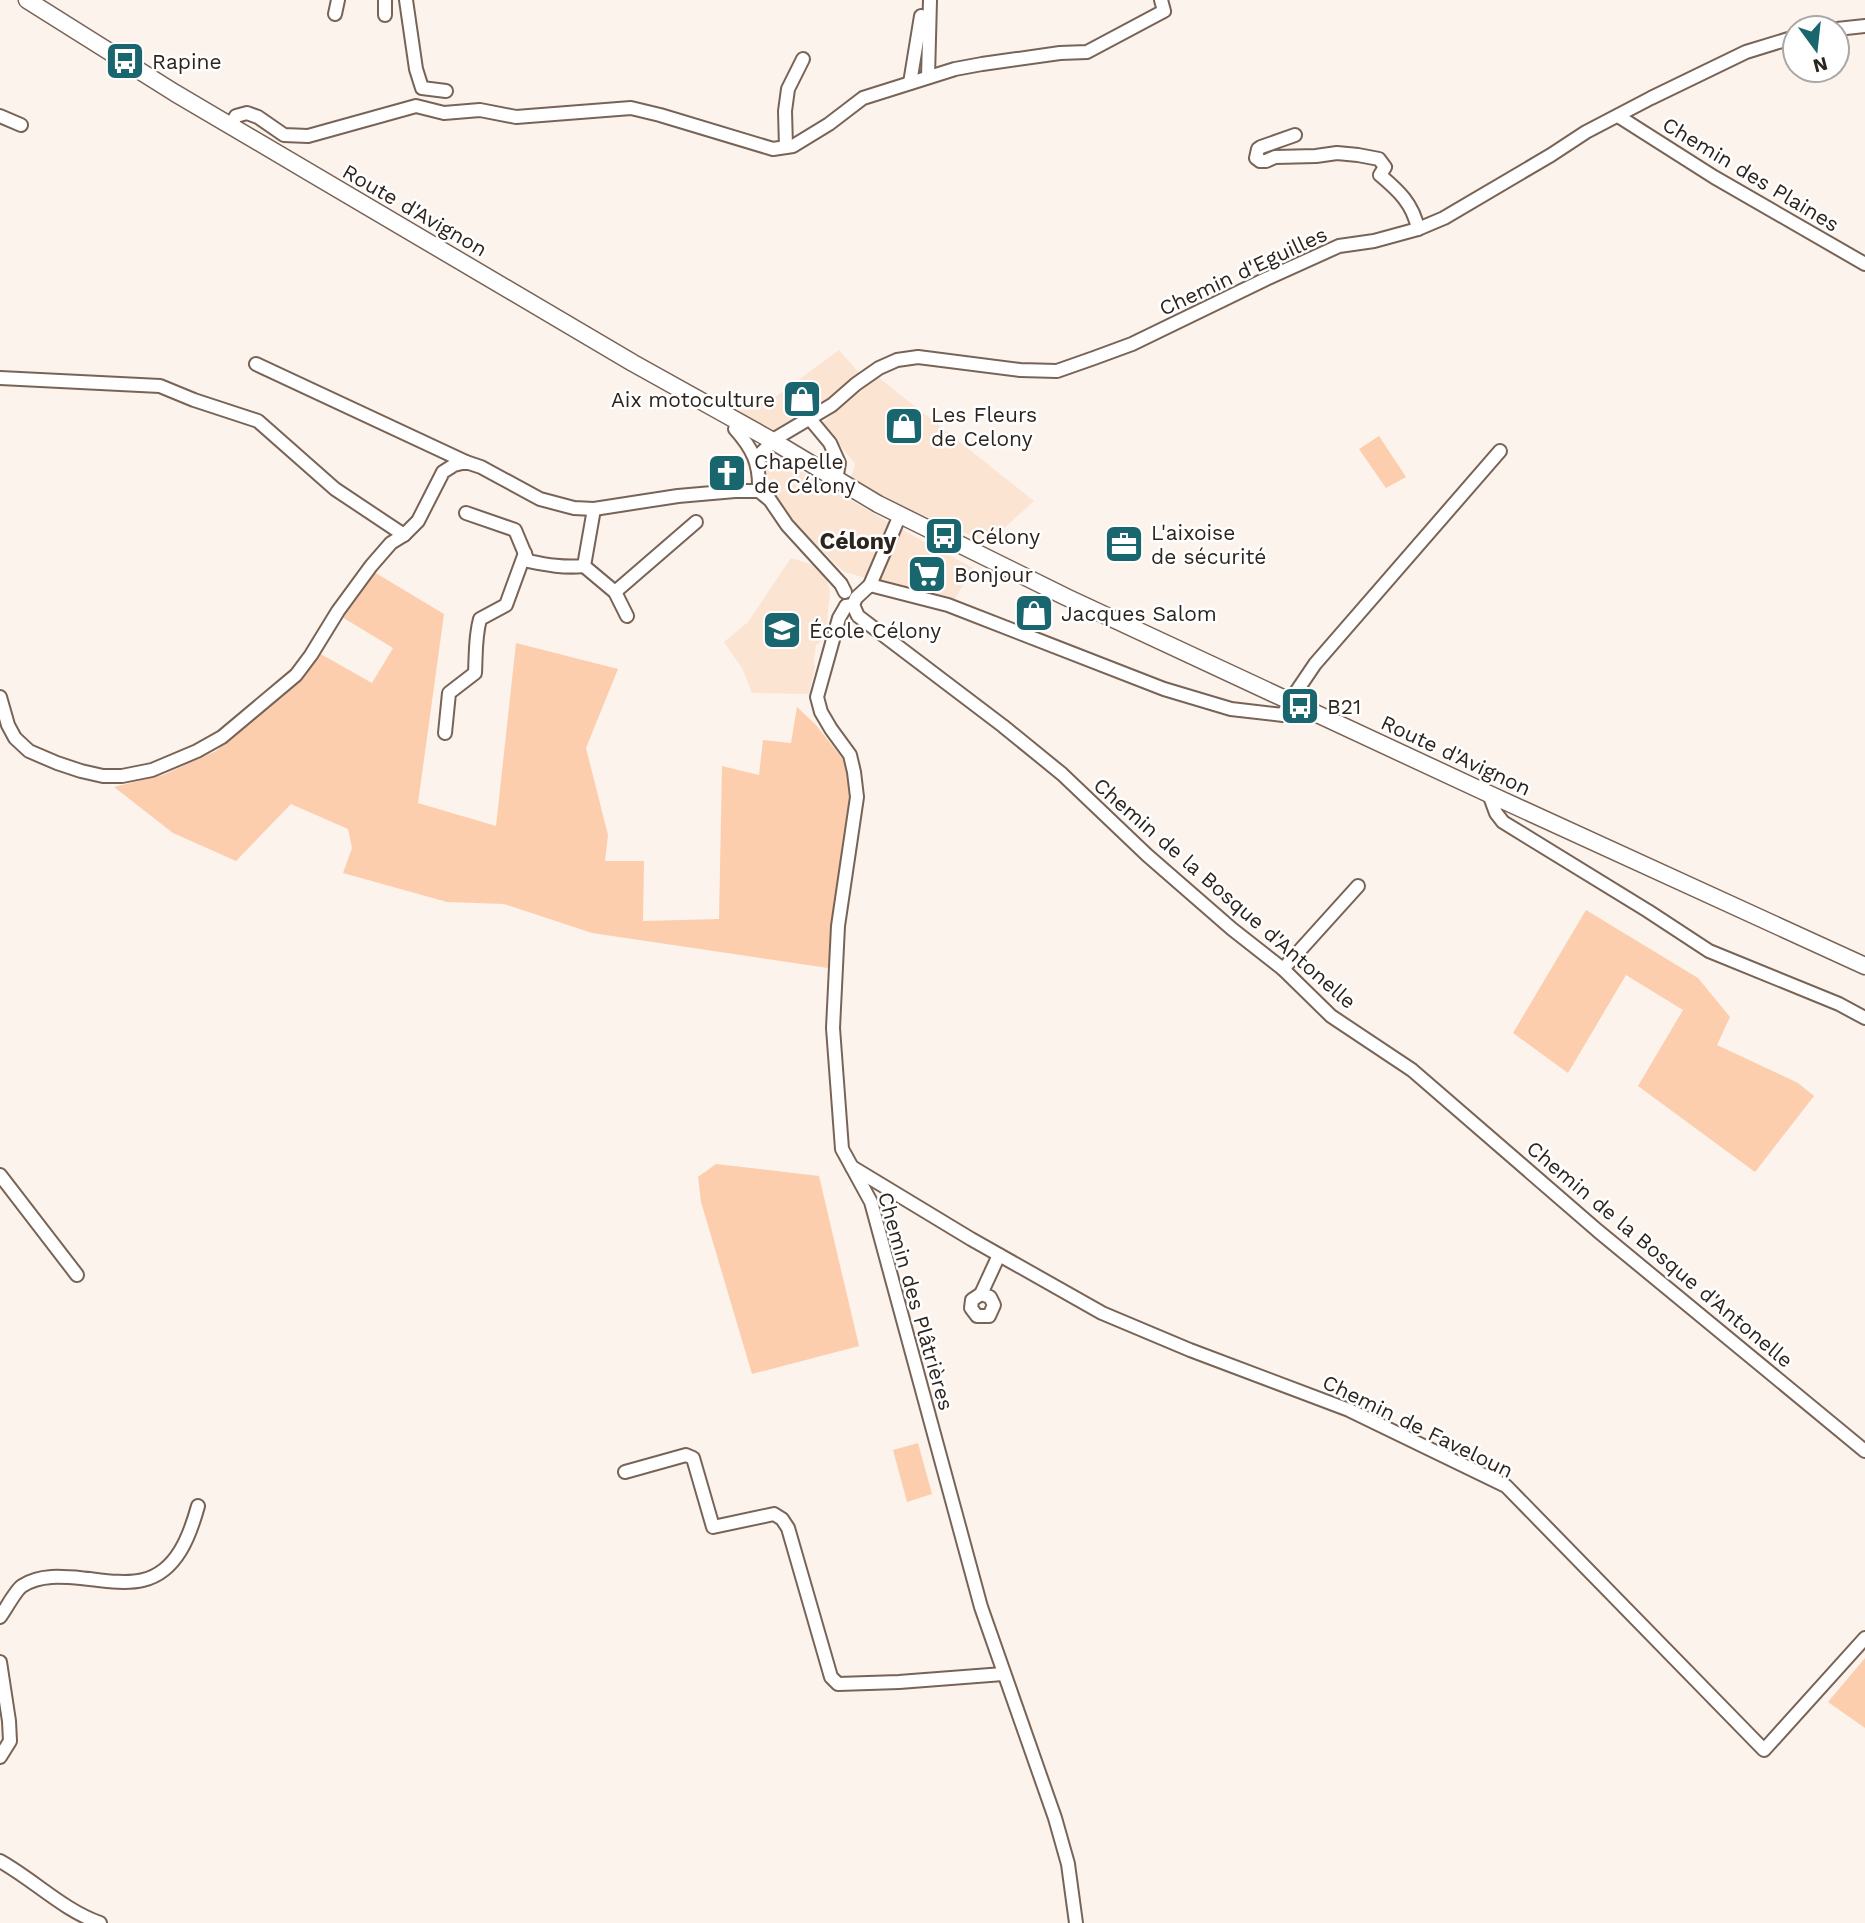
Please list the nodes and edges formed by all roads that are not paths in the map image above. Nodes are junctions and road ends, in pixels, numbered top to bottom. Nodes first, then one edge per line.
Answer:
1 (13, 0) edge
2 (27, 0) edge
3 (338, 0) edge
4 (385, 0) edge
5 (406, 0) edge
6 (930, 0) edge
7 (1161, 0) edge
8 (335, 14) dead end
9 (385, 15) dead end
10 (921, 16) dead end
11 (1781, 41) edge
12 (803, 60) dead end
13 (928, 77) junction
14 (910, 83) junction
15 (446, 91) dead end
16 (175, 93) junction
17 (0, 116) edge
18 (1618, 116) junction
19 (22, 125) dead end
20 (231, 125) junction
21 (1295, 135) dead end
22 (786, 147) junction
23 (1418, 229) junction
24 (1865, 264) edge
25 (634, 363) junction
26 (256, 364) dead end
27 (0, 378) edge
28 (810, 419) junction
29 (736, 429) junction
30 (769, 444) junction
31 (1500, 451) dead end
32 (466, 462) junction
33 (758, 463) junction
34 (836, 480) junction
35 (760, 491) junction
36 (594, 509) junction
37 (466, 513) dead end
38 (899, 518) junction
39 (696, 522) dead end
40 (404, 535) junction
41 (525, 553) junction
42 (584, 566) junction
43 (870, 584) junction
44 (615, 592) junction
45 (850, 600) junction
46 (627, 616) dead end
47 (0, 697) edge
48 (1290, 701) junction
49 (445, 733) dead end
50 (1489, 794) junction
51 (1358, 886) dead end
52 (1865, 966) edge
53 (1283, 969) junction
54 (1865, 1018) edge
55 (851, 1167) junction
56 (0, 1175) edge
57 (999, 1255) junction
58 (77, 1275) dead end
59 (981, 1294) dead end
60 (1865, 1451) edge
61 (625, 1472) dead end
62 (198, 1506) dead end
63 (0, 1617) edge
64 (1865, 1638) edge
65 (0, 1662) edge
66 (1003, 1674) junction
67 (0, 1757) edge
68 (0, 1861) edge
69 (100, 1923) edge
70 (1076, 1923) edge

1 - 16 main road, Route d'Avignon
2 - 16 main road, Route d'Avignon
3 - 8 street
4 - 9 street
5 - 15 street
6 - 13 street
7 - 13 street
10 - 14 street
11 - 18 street, Chemin d'Eguilles
12 - 22 street
13 - 14 street
14 - 22 street
16 - 20 main road, Route d'Avignon
17 - 19 street
18 - 23 street, Chemin d'Eguilles
18 - 24 street, Chemin des Plaines
20 - 22 street
20 - 25 main road, Route d'Avignon
21 - 23 street
23 - 28 street, Chemin d'Eguilles
25 - 29 main road, Route d'Avignon
25 - 30 main road, Route d'Avignon
26 - 32 street
27 - 40 street
28 - 30 street, Chemin d'Eguilles
28 - 34 street
29 - 30 main road, Route d'Avignon
29 - 33 street
30 - 33 street
30 - 34 main road, Route d'Avignon
30 - 38 main road, Route d'Avignon
31 - 48 street
32 - 36 street
32 - 40 street
33 - 35 street
34 - 38 main road, Route d'Avignon
35 - 36 street
35 - 45 street
36 - 42 street
37 - 41 street
38 - 43 street
38 - 48 main road, Route d'Avignon
39 - 44 street
40 - 47 street
41 - 42 street
41 - 49 street
42 - 44 street
43 - 45 street
43 - 48 street
44 - 46 street
45 - 53 street, Chemin de la Bosque d'Antonelle
45 - 55 street, Chemin des Plâtrières
48 - 50 main road, Route d'Avignon
50 - 52 main road, Route d'Avignon
50 - 54 street
51 - 53 street
53 - 60 street, Chemin de la Bosque d'Antonelle
55 - 57 street, Chemin de Faveloun
55 - 66 street, Chemin des Plâtrières
56 - 58 street
57 - 59 street
57 - 64 street, Chemin de Faveloun
61 - 66 street
62 - 63 street
65 - 67 street
66 - 70 street, Chemin des Plâtrières
68 - 69 street

